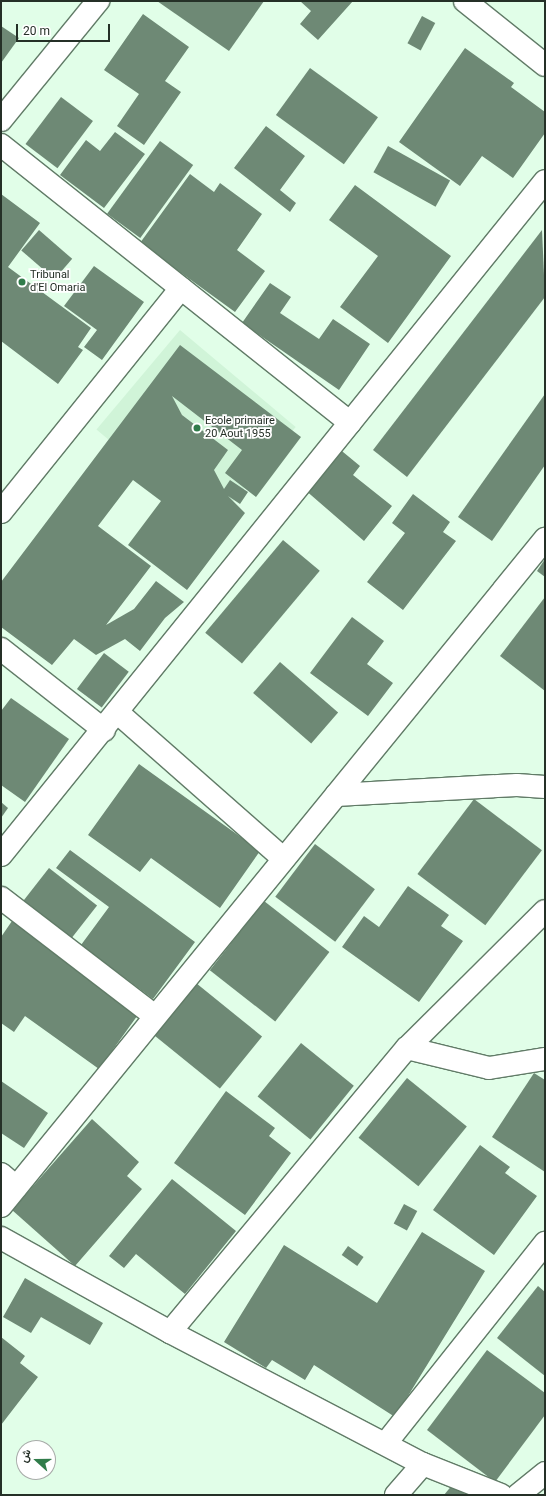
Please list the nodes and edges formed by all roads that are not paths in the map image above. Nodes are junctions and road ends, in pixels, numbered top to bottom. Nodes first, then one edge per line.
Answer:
1 (98, 1) edge
2 (468, 2) edge
3 (545, 65) edge
4 (1, 120) edge
5 (1, 145) edge
6 (545, 181) edge
7 (181, 288) junction
8 (350, 423) junction
9 (1, 512) edge
10 (545, 540) edge
11 (1, 649) edge
12 (117, 712) junction
13 (104, 730) junction
14 (545, 787) edge
15 (336, 795) junction
16 (1, 856) edge
17 (284, 859) junction
18 (1, 898) edge
19 (545, 911) edge
20 (155, 1016) junction
21 (407, 1048) junction
22 (545, 1059) edge
23 (8, 1181) edge
24 (1, 1206) edge
25 (1, 1238) edge
26 (545, 1243) edge
27 (170, 1332) junction
28 (386, 1443) junction
29 (423, 1464) junction
30 (545, 1473) edge
31 (396, 1495) edge
32 (501, 1495) edge
33 (518, 1495) edge

1 - 4 street
2 - 3 street
5 - 7 street
6 - 8 street
7 - 8 street
7 - 9 street
8 - 12 street
10 - 15 street
11 - 13 street
12 - 13 street
12 - 17 street
13 - 16 street
14 - 15 street
15 - 17 street
17 - 20 street
18 - 20 street
19 - 21 street
20 - 23 street
21 - 22 street
21 - 27 street
23 - 24 street
25 - 27 street
26 - 28 street
27 - 28 street
28 - 29 street
29 - 31 street
29 - 32 street
30 - 33 street

